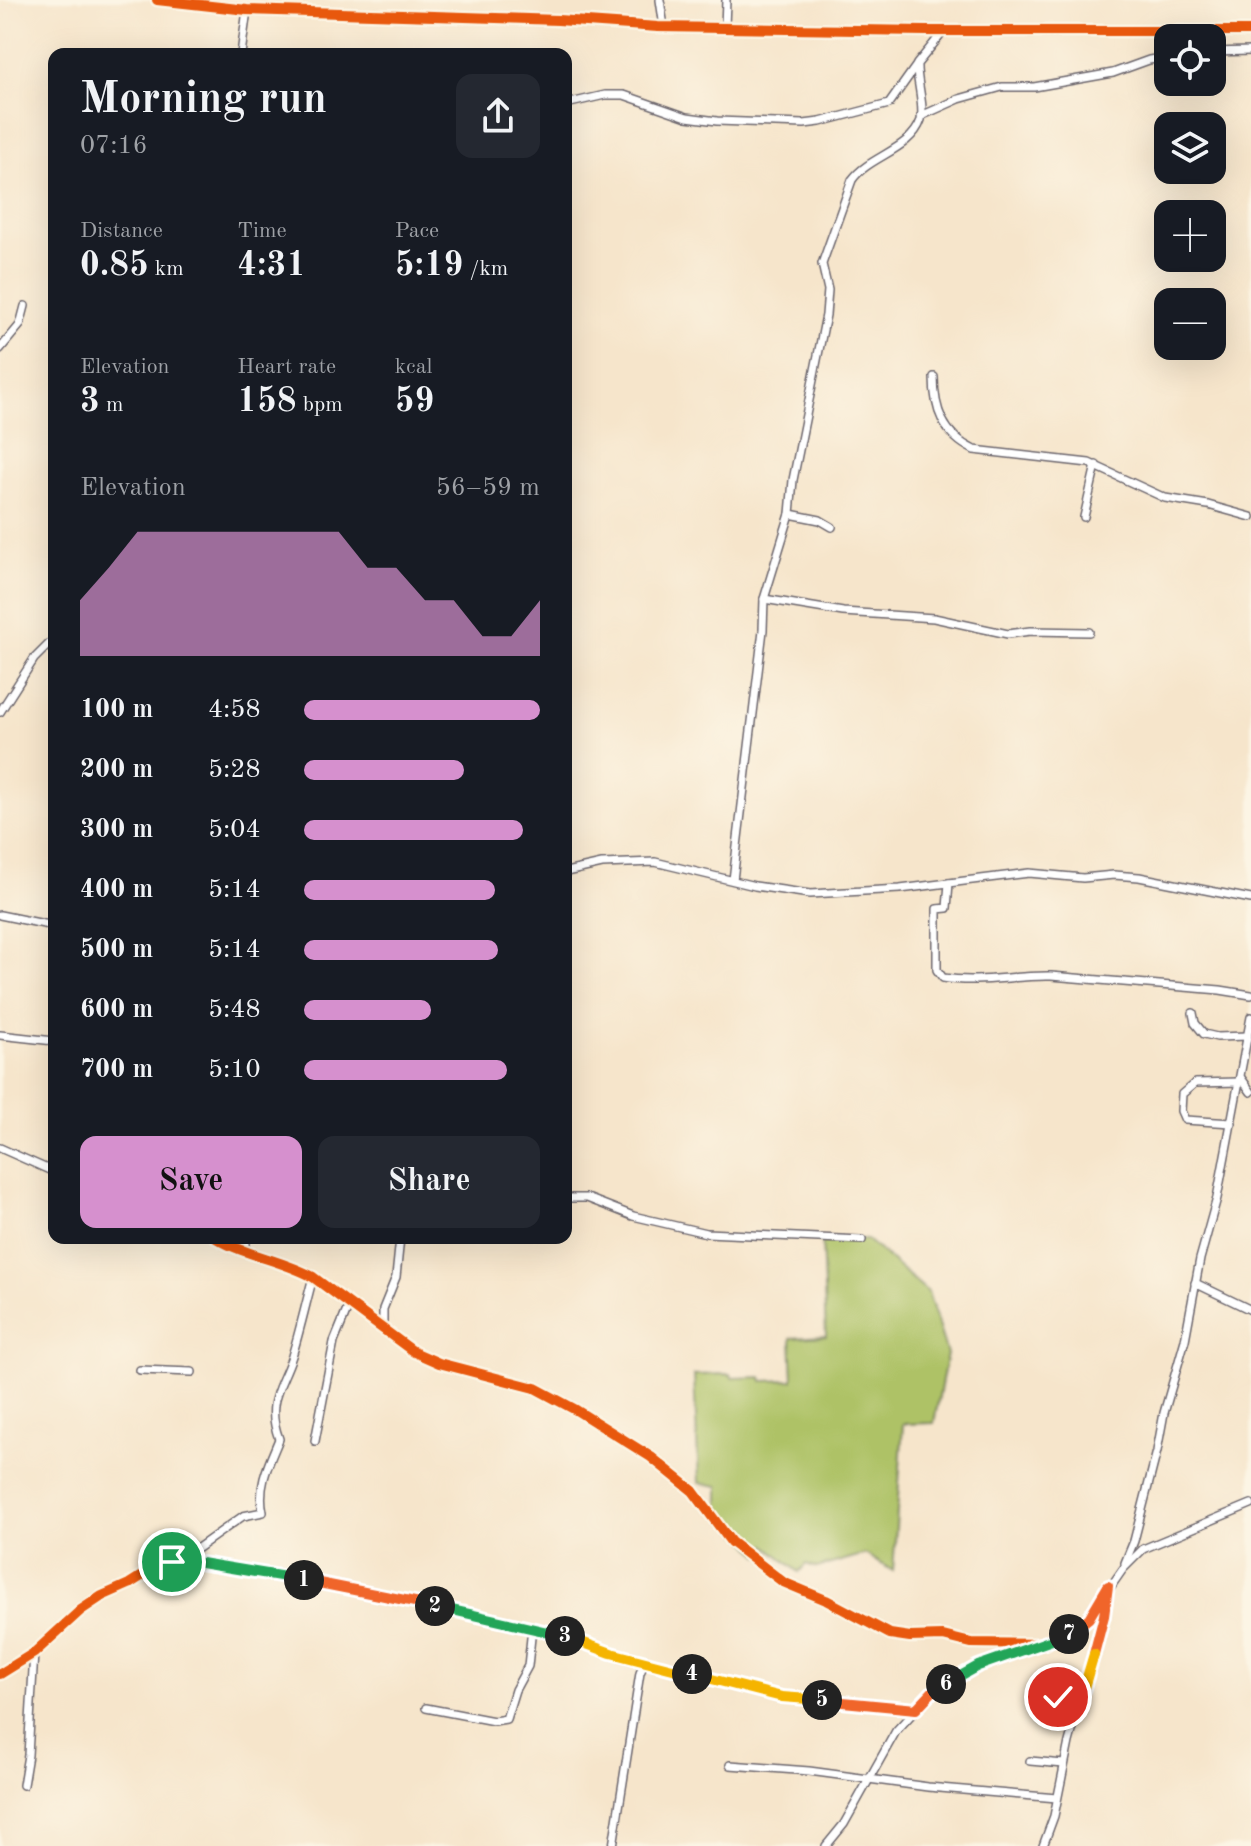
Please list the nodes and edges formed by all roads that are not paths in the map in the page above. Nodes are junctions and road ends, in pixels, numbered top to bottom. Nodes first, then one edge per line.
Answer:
1 (157, 0) edge
2 (660, 0) edge
3 (726, 0) edge
4 (247, 10) junction
5 (664, 27) junction
6 (725, 27) junction
7 (944, 31) junction
8 (1251, 31) edge
9 (242, 48) edge
10 (1251, 51) edge
11 (1226, 52) edge
12 (1154, 59) edge
13 (917, 64) junction
14 (572, 103) edge
15 (921, 116) junction
16 (25, 306) dead end
17 (0, 349) edge
18 (934, 377) dead end
19 (1096, 465) junction
20 (790, 514) junction
21 (1084, 517) dead end
22 (1251, 517) edge
23 (832, 527) dead end
24 (764, 599) junction
25 (1089, 632) dead end
26 (48, 645) edge
27 (4, 696) edge
28 (0, 712) edge
29 (572, 871) edge
30 (733, 880) junction
31 (949, 883) junction
32 (1251, 899) edge
33 (0, 915) edge
34 (48, 925) edge
35 (1251, 995) edge
36 (1193, 1013) dead end
37 (1251, 1017) edge
38 (0, 1035) edge
39 (1248, 1036) junction
40 (48, 1040) edge
41 (1240, 1080) junction
42 (1251, 1092) edge
43 (1232, 1123) junction
44 (0, 1148) edge
45 (48, 1169) edge
46 (572, 1198) edge
47 (862, 1240) dead end
48 (228, 1244) edge
49 (246, 1244) edge
50 (399, 1244) edge
51 (246, 1253) junction
52 (313, 1277) junction
53 (1195, 1283) junction
54 (349, 1305) junction
55 (1251, 1310) edge
56 (383, 1330) junction
57 (140, 1370) dead end
58 (192, 1372) dead end
59 (315, 1441) dead end
60 (1251, 1504) edge
61 (172, 1562) junction
62 (1123, 1569) junction
63 (1108, 1586) junction
64 (532, 1628) junction
65 (1046, 1644) junction
66 (34, 1653) junction
67 (645, 1662) junction
68 (0, 1674) edge
69 (1050, 1697) dead end
70 (1080, 1701) junction
71 (426, 1708) dead end
72 (916, 1709) junction
73 (1030, 1761) dead end
74 (1064, 1764) junction
75 (730, 1765) dead end
76 (868, 1779) junction
77 (23, 1785) dead end
78 (1057, 1798) junction
79 (613, 1846) edge
80 (826, 1846) edge
81 (1043, 1846) edge

1 - 4 street
2 - 5 street
3 - 6 street
4 - 5 street
4 - 9 street
5 - 6 street
6 - 7 street
7 - 8 street
7 - 13 street
10 - 11 street
12 - 15 street
13 - 14 street
13 - 15 street
15 - 20 street
16 - 17 street
18 - 19 street
19 - 21 street
19 - 22 street
20 - 23 street
20 - 24 street
24 - 25 street
24 - 30 street
26 - 27 street
27 - 28 street
29 - 30 street
30 - 31 street
31 - 32 street
31 - 35 street
33 - 34 street
36 - 39 street
37 - 39 street
38 - 40 street
39 - 41 street
41 - 42 street
41 - 43 street
41 - 43 street
43 - 53 street
44 - 45 street
46 - 47 street
48 - 51 street
49 - 51 street
50 - 56 street
51 - 52 street
52 - 54 street
52 - 61 street
53 - 55 street
53 - 62 street
54 - 56 street
54 - 59 street
56 - 65 street
57 - 58 street
60 - 62 street
61 - 64 street
61 - 66 street
62 - 63 street
63 - 65 street
63 - 70 street
64 - 67 street
64 - 71 street
65 - 72 street
66 - 68 street
66 - 77 street
67 - 72 street
67 - 79 street
69 - 70 street
70 - 74 street
72 - 76 street
73 - 74 street
74 - 78 street
75 - 76 street
76 - 78 street
76 - 80 street
78 - 81 street

